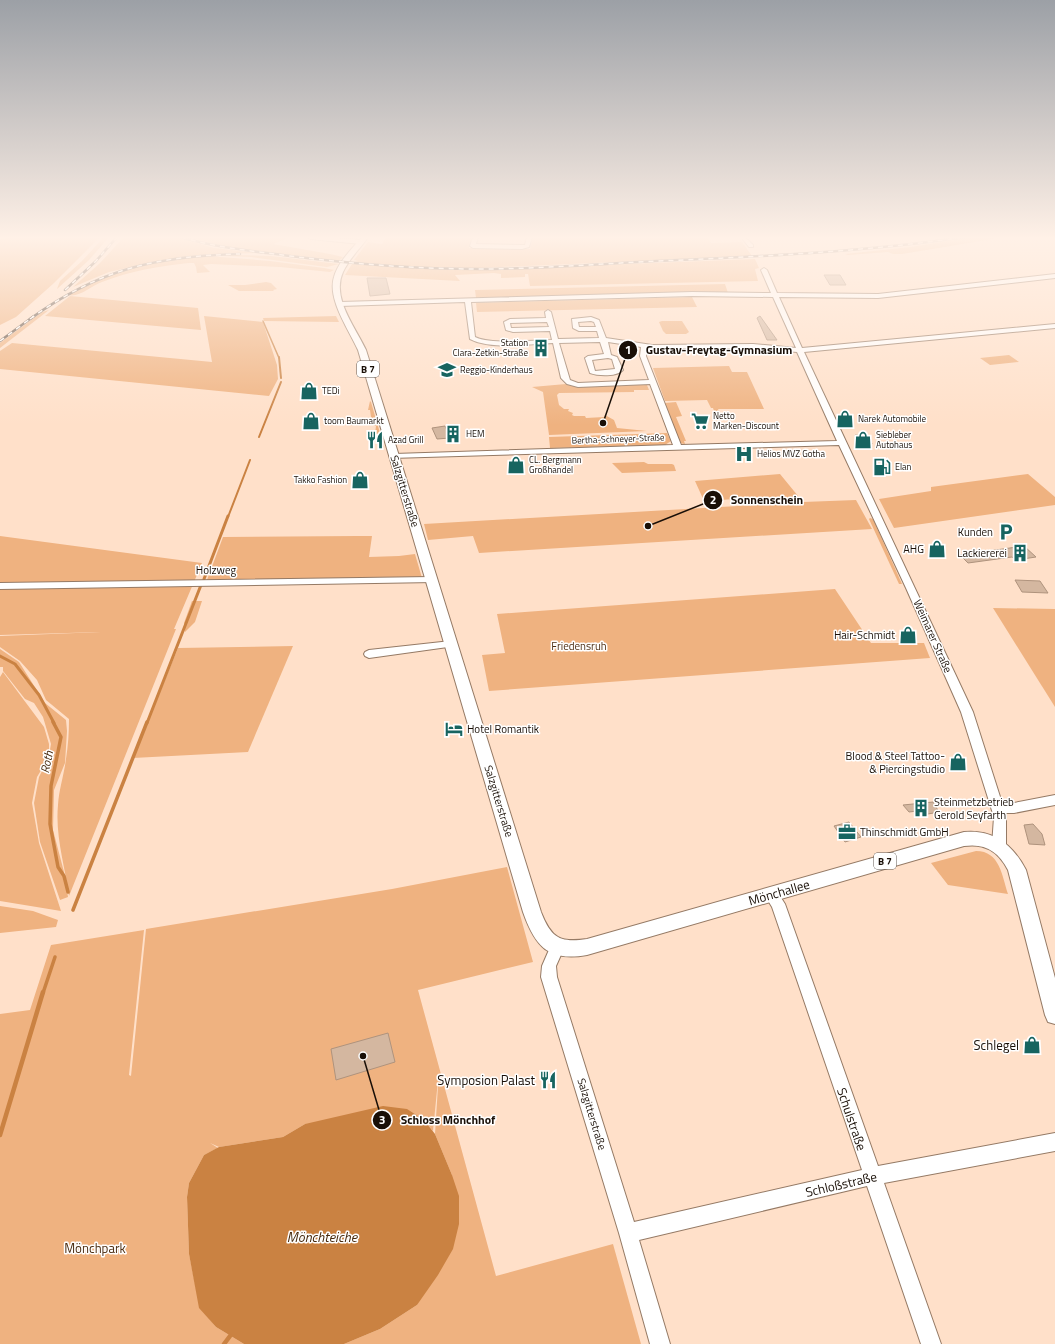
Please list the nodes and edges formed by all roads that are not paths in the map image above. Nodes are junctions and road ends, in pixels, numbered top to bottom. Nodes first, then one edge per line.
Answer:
1 (338, 300) edge
2 (468, 300) junction
3 (478, 300) edge
4 (778, 300) edge
5 (340, 304) junction
6 (548, 312) dead end
7 (550, 320) junction
8 (1055, 326) edge
9 (600, 328) dead end
10 (553, 329) junction
11 (603, 340) junction
12 (556, 342) junction
13 (644, 346) junction
14 (800, 350) junction
15 (608, 356) dead end
16 (653, 382) junction
17 (842, 443) junction
18 (678, 447) junction
19 (394, 456) junction
20 (432, 580) junction
21 (0, 586) edge
22 (451, 644) junction
23 (369, 654) dead end
24 (1055, 800) edge
25 (998, 808) junction
26 (999, 846) junction
27 (772, 894) junction
28 (557, 948) junction
29 (1055, 1015) edge
30 (1055, 1142) edge
31 (872, 1176) junction
32 (628, 1233) junction
33 (660, 1344) edge
34 (931, 1344) edge

1 - 5 main road, Salzgitterstraße / B 7
2 - 3 street
2 - 5 street
2 - 12 street
4 - 14 street, Weimarer Straße
5 - 19 main road, Salzgitterstraße / B 7
6 - 7 street
7 - 10 street
7 - 10 street
8 - 14 street
9 - 11 street
10 - 12 street
11 - 12 street
11 - 13 street
11 - 15 street
12 - 16 street
13 - 14 street
13 - 16 street
14 - 17 street, Weimarer Straße
16 - 18 street
17 - 18 street, Bertha-Schneyer-Straße
17 - 25 street, Weimarer Straße
18 - 19 street, Bertha-Schneyer-Straße
19 - 20 main road, Salzgitterstraße / B 7
20 - 21 street, Holzweg
20 - 22 main road, Salzgitterstraße / B 7
22 - 23 street
22 - 28 main road, Salzgitterstraße / B 7
24 - 25 street
25 - 26 street, Weimarer Straße
26 - 27 main road, Mönchallee / B 7
26 - 29 main road, B 7
27 - 28 main road, Mönchallee / B 7
27 - 31 street, Schulstraße
28 - 32 street, Salzgitterstraße
30 - 31 street, Schloßstraße
31 - 32 street, Schloßstraße
31 - 34 street, Schulstraße
32 - 33 street, Salzgitterstraße

